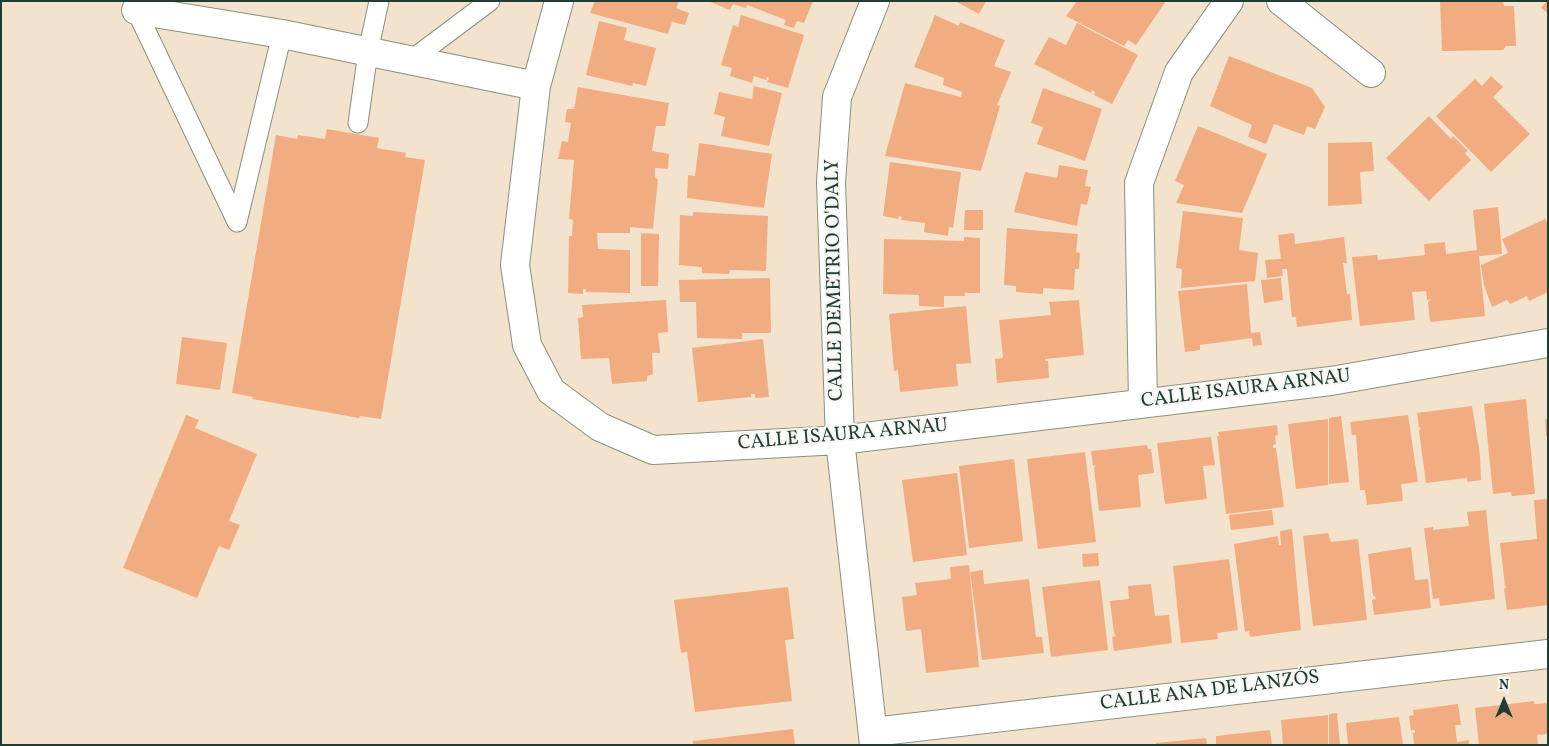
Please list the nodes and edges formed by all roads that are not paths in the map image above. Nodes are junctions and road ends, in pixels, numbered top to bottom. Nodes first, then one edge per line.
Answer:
1 (379, 1) edge
2 (490, 1) edge
3 (559, 1) edge
4 (875, 1) edge
5 (1229, 1) edge
6 (1281, 1) edge
7 (136, 10) joint
8 (282, 34) junction
9 (368, 52) junction
10 (410, 61) junction
11 (1371, 73) dead end
12 (536, 86) junction
13 (358, 122) dead end
14 (1548, 344) edge
15 (1143, 403) junction
16 (840, 440) junction
17 (1548, 654) edge
18 (873, 739) edge

1 - 9 lane
2 - 10 lane
3 - 12 street, CALLE ISAURA ARNAU
4 - 16 street, CALLE DEMETRIO O'DALY
5 - 15 street
6 - 11 street
7 - 8 street
7 - 8 lane
8 - 9 street
9 - 10 street
9 - 13 lane
10 - 12 street
12 - 16 street, CALLE ISAURA ARNAU
14 - 15 street, CALLE ISAURA ARNAU
15 - 16 street, CALLE ISAURA ARNAU
16 - 18 street, CALLE DEMETRIO O'DALY
17 - 18 street, CALLE ANA DE LANZÓS

